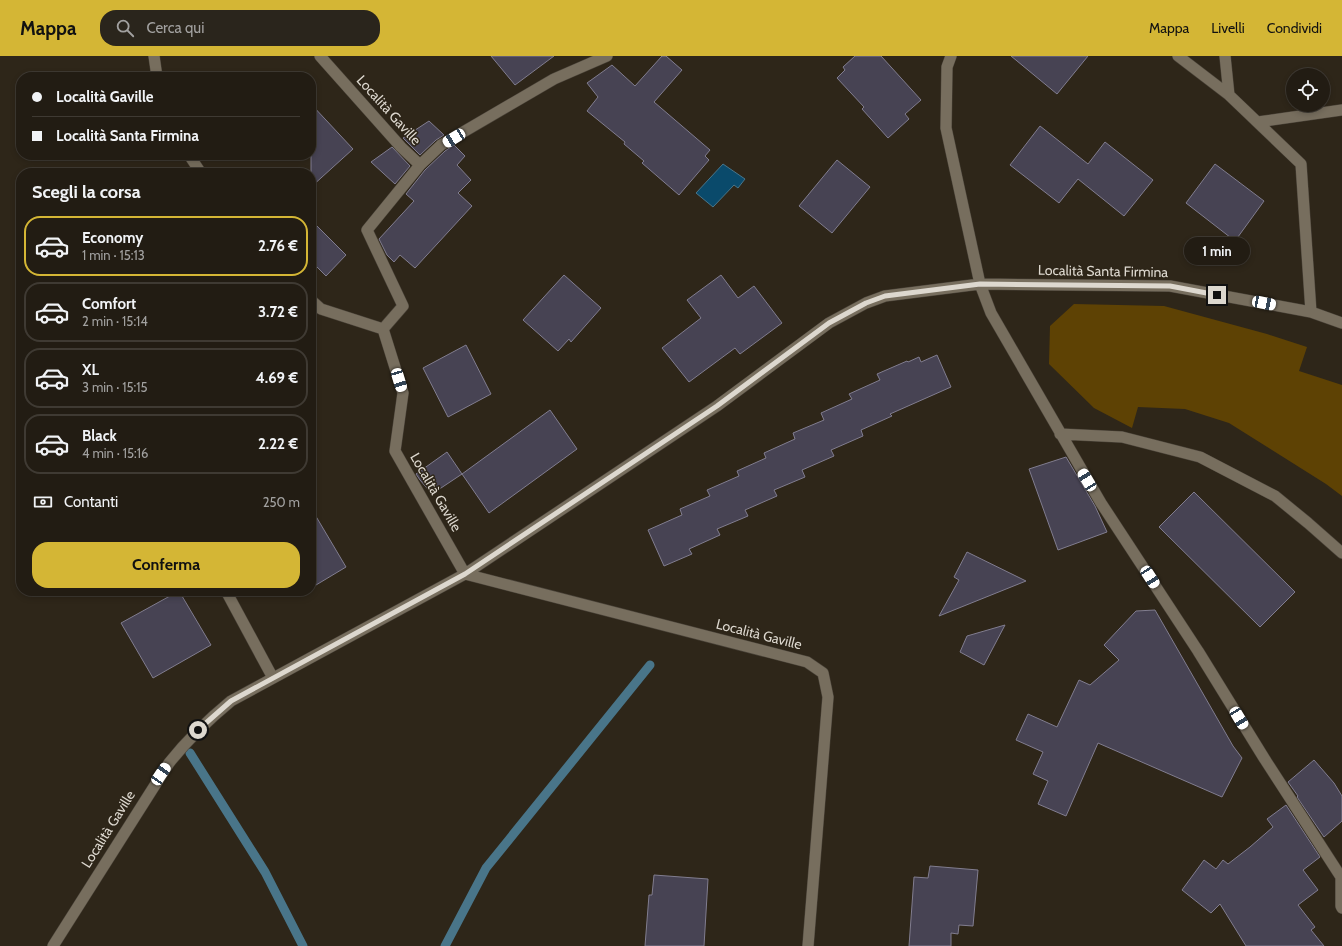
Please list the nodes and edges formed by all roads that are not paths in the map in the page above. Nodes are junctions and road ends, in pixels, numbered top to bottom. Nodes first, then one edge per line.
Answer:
1 (154, 56) edge
2 (320, 56) edge
3 (607, 56) edge
4 (951, 56) edge
5 (1178, 56) edge
6 (1224, 56) edge
7 (156, 72) edge
8 (1229, 95) junction
9 (1342, 110) edge
10 (1258, 122) junction
11 (420, 165) junction
12 (980, 284) junction
13 (316, 304) edge
14 (1311, 312) junction
15 (1342, 323) edge
16 (383, 329) junction
17 (1060, 434) junction
18 (1342, 553) edge
19 (465, 574) junction
20 (229, 596) edge
21 (273, 678) junction
22 (1342, 908) edge
23 (53, 946) edge
24 (808, 946) edge

1 - 7 street
2 - 11 street, Località Gaville
3 - 11 street, Località Gaville
4 - 12 street
5 - 8 street
6 - 8 street
8 - 10 street
9 - 10 street
10 - 14 street
11 - 16 street, Località Gaville
12 - 14 street, Località Santa Firmina
12 - 17 street
12 - 19 street, Località Gaville
13 - 16 street
14 - 15 street, Località Santa Firmina
16 - 19 street, Località Gaville
17 - 18 street
17 - 22 street
19 - 21 street, Località Gaville
19 - 24 street, Località Gaville
20 - 21 street
21 - 23 street, Località Gaville

